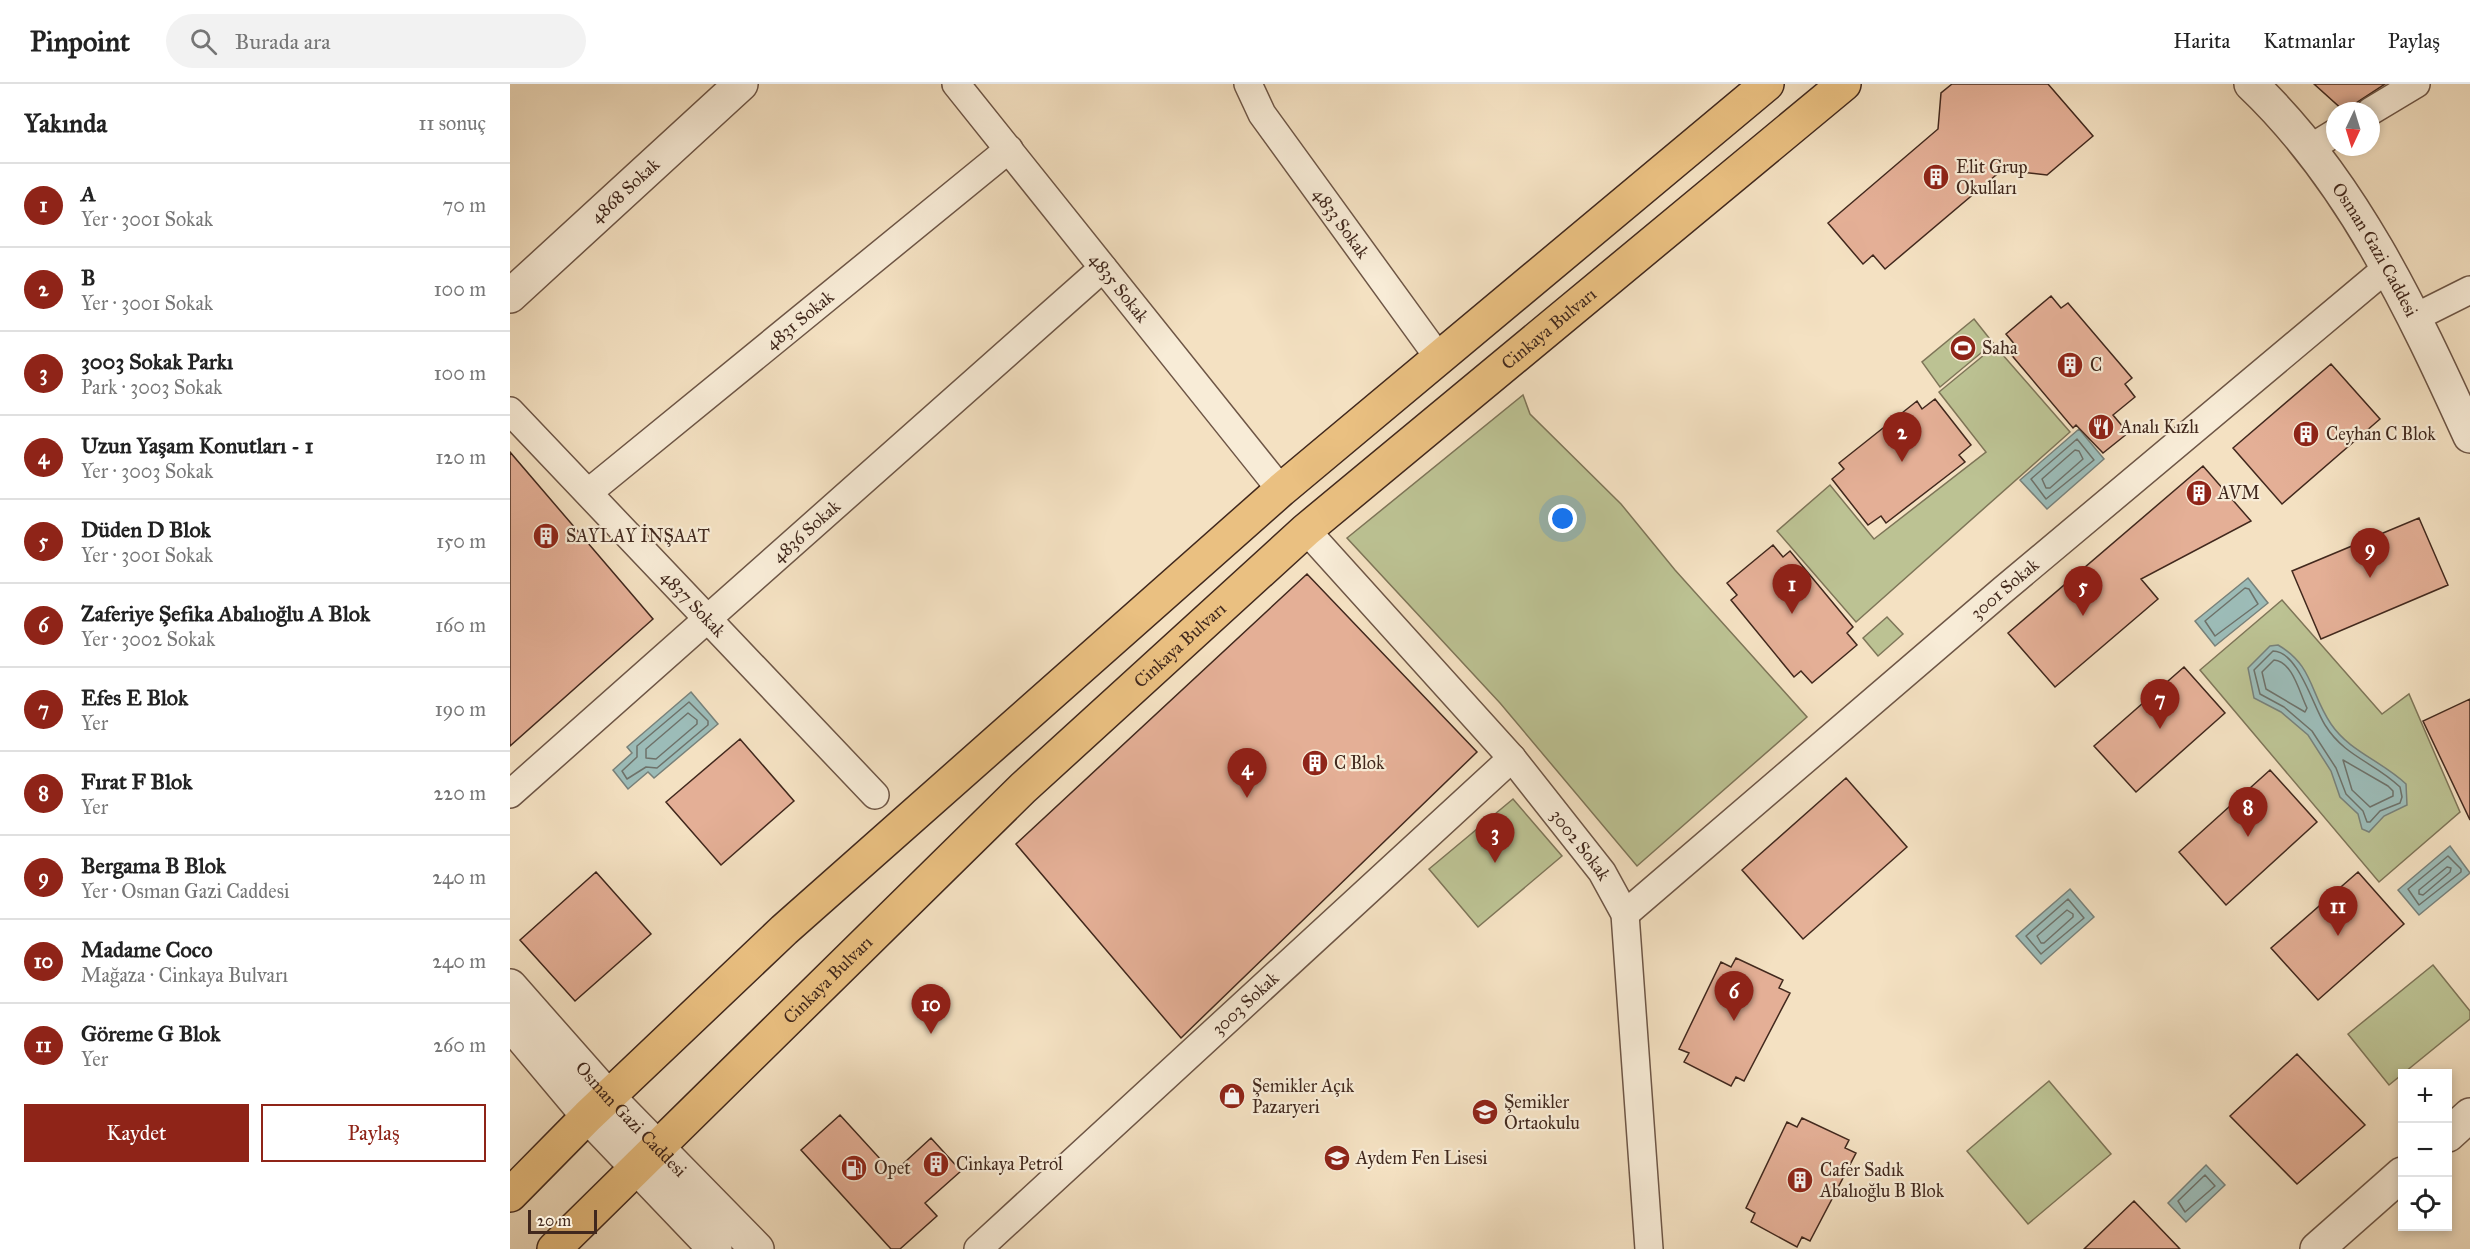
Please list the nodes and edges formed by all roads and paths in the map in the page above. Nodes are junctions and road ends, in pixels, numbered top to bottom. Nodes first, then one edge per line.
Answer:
1 (741, 84) edge
2 (956, 84) edge
3 (1248, 84) edge
4 (1767, 84) edge
5 (1844, 84) edge
6 (2251, 84) edge
7 (2416, 84) edge
8 (2380, 106) edge
9 (2322, 141) edge
10 (1008, 149) junction
11 (2388, 267) junction
12 (1103, 268) junction
13 (2470, 290) edge
14 (510, 296) edge
15 (2414, 318) junction
16 (1439, 358) junction
17 (510, 411) edge
18 (2470, 436) edge
19 (1281, 490) junction
20 (589, 492) junction
21 (1306, 530) junction
22 (706, 619) junction
23 (1512, 758) junction
24 (510, 794) edge
25 (875, 795) dead end
26 (1624, 914) junction
27 (510, 986) edge
28 (510, 1023) edge
29 (598, 1106) junction
30 (2470, 1115) edge
31 (2452, 1131) edge
32 (645, 1156) junction
33 (2400, 1177) edge
34 (510, 1195) edge
35 (554, 1249) edge
36 (716, 1249) edge
37 (757, 1249) edge
38 (978, 1249) edge
39 (1649, 1249) edge
40 (2317, 1249) edge

1 - 14 street, 4868 Sokak
2 - 10 street, 4835 Sokak
3 - 16 street, 4833 Sokak
4 - 16 main road
5 - 21 main road, Cinkaya Bulvarı
6 - 9 street, Osman Gazi Caddesi
7 - 8 street
9 - 11 street, Osman Gazi Caddesi
10 - 12 street, 4835 Sokak
10 - 20 street, 4831 Sokak
11 - 15 street, Osman Gazi Caddesi
11 - 26 street, 3001 Sokak
12 - 19 street, 4835 Sokak
12 - 22 street, 4836 Sokak
13 - 15 street
15 - 18 street, Osman Gazi Caddesi
16 - 19 main road
17 - 20 street, 4837 Sokak
19 - 29 main road
20 - 22 street, 4837 Sokak
21 - 23 street, 3002 Sokak
21 - 32 main road, Cinkaya Bulvarı
22 - 24 street, 4836 Sokak
22 - 25 street, 4837 Sokak
23 - 26 street, 3002 Sokak
23 - 38 street, 3003 Sokak
26 - 39 street, 3002 Sokak
27 - 29 street, Osman Gazi Caddesi
28 - 29 street, Osman Gazi Caddesi
29 - 32 street, Osman Gazi Caddesi
29 - 34 main road
30 - 31 street
32 - 35 main road, Cinkaya Bulvarı
32 - 36 street, Osman Gazi Caddesi
32 - 37 street, Osman Gazi Caddesi
33 - 40 street

